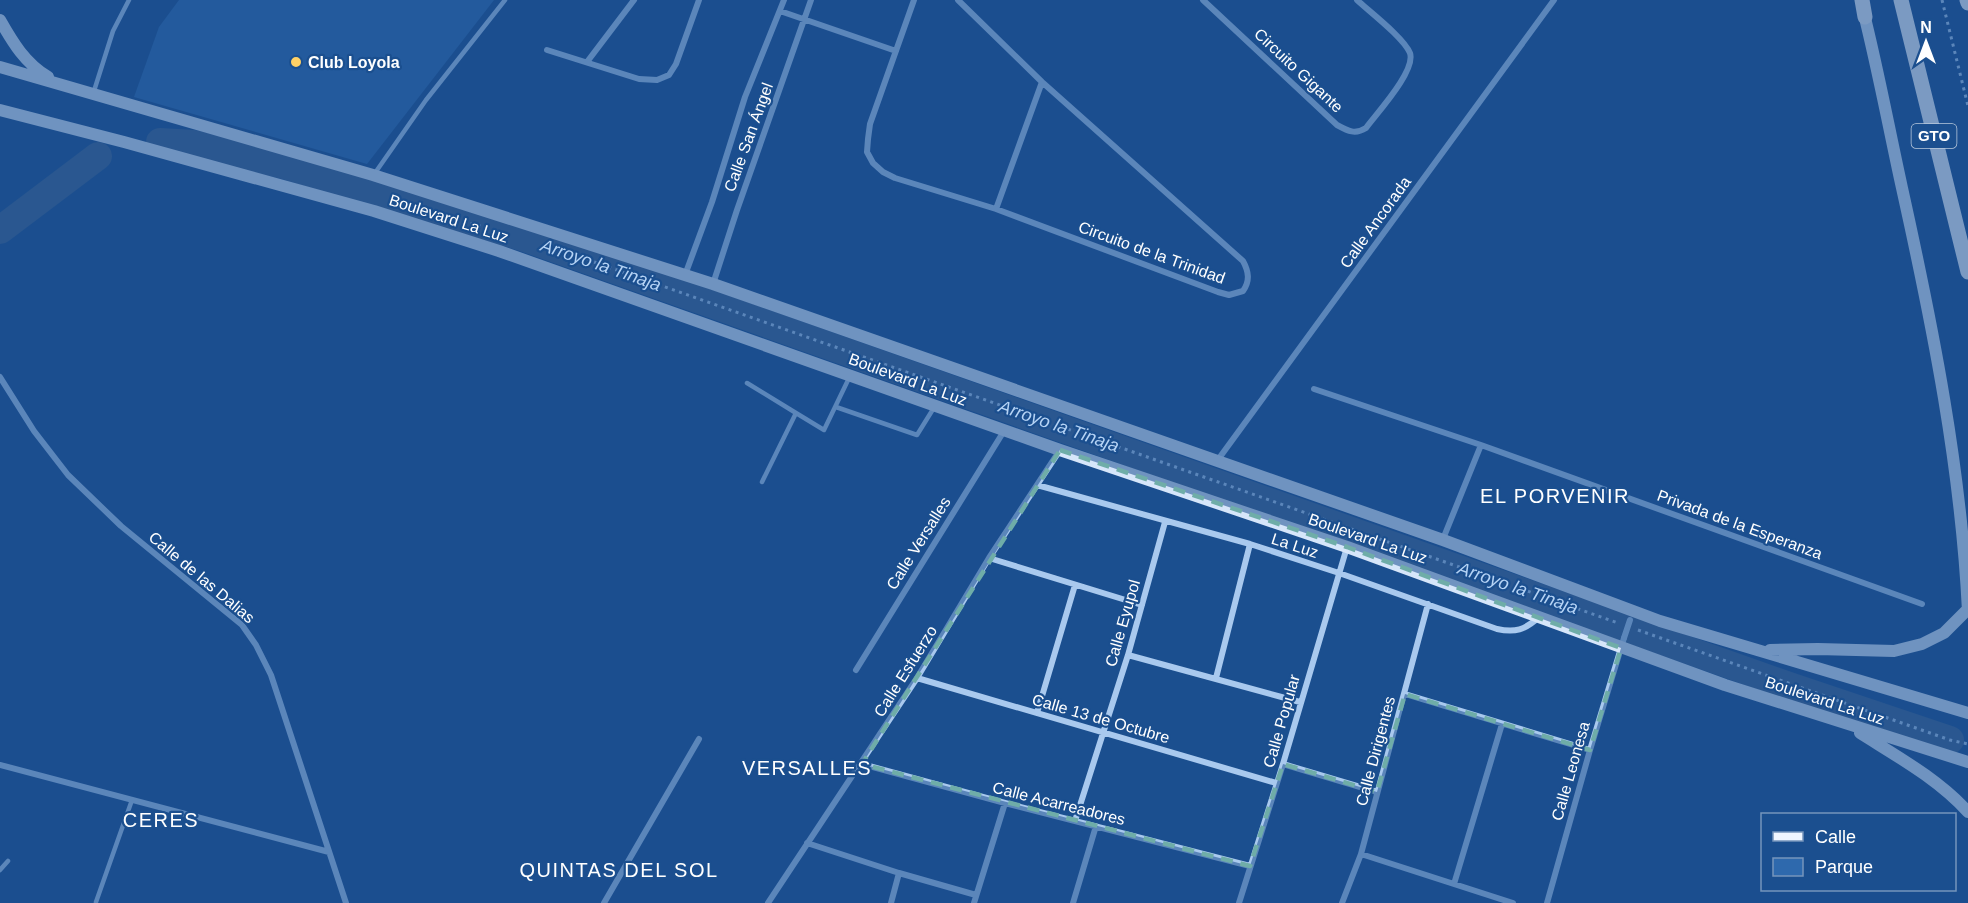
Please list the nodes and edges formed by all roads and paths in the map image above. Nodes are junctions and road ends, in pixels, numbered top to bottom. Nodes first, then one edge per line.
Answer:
1 (129, 0) edge
2 (505, 0) edge
3 (634, 0) edge
4 (699, 0) edge
5 (784, 0) edge
6 (811, 0) edge
7 (914, 0) edge
8 (958, 0) edge
9 (1203, 0) edge
10 (1357, 0) edge
11 (1554, 0) edge
12 (1861, 0) edge
13 (1901, 0) edge
14 (1942, 0) edge
15 (780, 11) junction
16 (1865, 17) joint
17 (805, 19) junction
18 (0, 20) edge
19 (547, 50) dead end
20 (896, 51) junction
21 (587, 62) junction
22 (0, 67) edge
23 (1042, 82) junction
24 (62, 85) junction
25 (93, 94) junction
26 (1968, 106) edge
27 (0, 110) edge
28 (373, 175) junction
29 (996, 209) junction
30 (418, 210) dead end
31 (499, 231) dead end
32 (578, 257) dead end
33 (1968, 272) edge
34 (685, 275) junction
35 (713, 284) junction
36 (850, 376) junction
37 (0, 377) edge
38 (747, 383) dead end
39 (1314, 389) dead end
40 (935, 406) junction
41 (836, 407) junction
42 (796, 413) junction
43 (1004, 431) junction
44 (1481, 445) junction
45 (1060, 450) junction
46 (1218, 460) junction
47 (762, 482) dead end
48 (1037, 485) junction
49 (1165, 522) junction
50 (1443, 540) junction
51 (1250, 544) junction
52 (1347, 547) junction
53 (1967, 556) edge
54 (989, 558) junction
55 (1339, 573) junction
56 (1075, 585) junction
57 (1428, 604) junction
58 (1922, 604) dead end
59 (1142, 605) junction
60 (1968, 610) edge
61 (1632, 616) junction
62 (1539, 617) junction
63 (1624, 625) dead end
64 (1635, 629) dead end
65 (1623, 643) junction
66 (1758, 651) junction
67 (1128, 655) junction
68 (856, 670) dead end
69 (918, 678) junction
70 (1216, 678) junction
71 (1405, 694) junction
72 (1300, 702) junction
73 (1036, 713) junction
74 (1968, 713) edge
75 (1502, 724) junction
76 (1847, 725) junction
77 (1103, 732) junction
78 (699, 739) dead end
79 (1968, 744) edge
80 (1590, 750) junction
81 (1968, 762) edge
82 (862, 764) junction
83 (1283, 764) junction
84 (0, 765) edge
85 (1276, 783) junction
86 (1377, 792) junction
87 (132, 800) junction
88 (1005, 803) junction
89 (1968, 812) edge
90 (1075, 821) junction
91 (1096, 826) junction
92 (807, 843) junction
93 (329, 852) junction
94 (1361, 855) junction
95 (9, 861) dead end
96 (1251, 866) junction
97 (0, 870) edge
98 (899, 873) junction
99 (1454, 884) junction
100 (976, 895) junction
101 (96, 902) edge
102 (346, 903) edge
103 (604, 903) edge
104 (768, 903) edge
105 (891, 903) edge
106 (974, 903) edge
107 (1073, 903) edge
108 (1239, 903) edge
109 (1342, 903) edge
110 (1513, 903) edge
111 (1547, 903) edge

1 - 25 lane
2 - 28 lane
3 - 21 street
4 - 21 street
5 - 15 street, Calle San Ángel
6 - 17 street, Calle San Ángel
7 - 20 street, Circuito de la Trinidad
8 - 23 street, Circuito de la Trinidad
9 - 10 street, Circuito Gigante
11 - 46 street, Calle Ancorada
12 - 16 main road
13 - 33 main road, GTO
14 - 26 path
15 - 17 street
15 - 34 street, Calle San Ángel
16 - 53 main road
17 - 20 street
17 - 35 street, Calle San Ángel
18 - 24 main road
19 - 21 street
20 - 29 street, Circuito de la Trinidad
22 - 24 main road, Boulevard La Luz
23 - 29 street
23 - 29 street, Circuito de la Trinidad
24 - 25 main road, Boulevard La Luz
25 - 28 main road, Boulevard La Luz
27 - 36 main road, Boulevard La Luz
28 - 34 main road, Boulevard La Luz
30 - 31 path
32 - 63 path
34 - 35 main road, Boulevard La Luz
35 - 46 main road, Boulevard La Luz
36 - 40 main road, Boulevard La Luz
36 - 41 lane
37 - 93 street, Calle de las Dalias
38 - 42 lane
39 - 44 street, Privada de la Esperanza
40 - 41 lane
40 - 43 main road, Boulevard La Luz
41 - 42 lane
42 - 47 lane
43 - 45 main road, Boulevard La Luz
43 - 68 street, Calle Versalles
44 - 50 street
44 - 58 street, Privada de la Esperanza
45 - 48 street, Calle Esfuerzo
45 - 52 main road, Boulevard La Luz
46 - 50 main road, Boulevard La Luz
48 - 49 street, La Luz
48 - 54 street, Calle Esfuerzo
49 - 51 street, La Luz
49 - 59 street, Calle Eyupol
50 - 61 main road, Boulevard La Luz
51 - 55 street, La Luz
51 - 70 street
52 - 55 street, Calle Popular
52 - 62 main road, Boulevard La Luz
53 - 60 main road
54 - 56 street
54 - 69 street, Calle Esfuerzo
55 - 57 street, La Luz
55 - 72 street, Calle Popular
56 - 59 street
56 - 73 street
57 - 62 street, La Luz
57 - 71 street, Calle Dirigentes
59 - 67 street, Calle Eyupol
60 - 66 main road
61 - 65 street, Calle Leonesa, bridge
61 - 66 main road, Boulevard La Luz
62 - 65 main road, Boulevard La Luz
64 - 79 path
65 - 76 main road, Boulevard La Luz
65 - 80 street, Calle Leonesa
66 - 74 main road, Boulevard La Luz
67 - 70 street
67 - 77 street, Calle Eyupol
69 - 73 street, Calle 13 de Octubre
69 - 82 street, Calle Esfuerzo
70 - 72 street
71 - 75 street
71 - 86 street, Calle Dirigentes
72 - 83 street, Calle Popular
73 - 77 street, Calle 13 de Octubre
75 - 80 street
75 - 99 street
76 - 81 main road, Boulevard La Luz
76 - 89 main road
77 - 85 street, Calle 13 de Octubre
77 - 90 street, Calle Eyupol
78 - 103 street
80 - 111 street, Calle Leonesa
82 - 88 street, Calle Acarreadores
82 - 92 street, Calle Esfuerzo
83 - 85 street, Calle Popular
83 - 86 street
84 - 87 street
85 - 96 street, Calle Popular
86 - 94 street, Calle Dirigentes
87 - 93 street
87 - 101 lane
88 - 90 street, Calle Acarreadores
88 - 100 street
90 - 91 street, Calle Acarreadores
91 - 96 street, Calle Acarreadores
91 - 107 street
92 - 98 street
92 - 104 street, Calle Esfuerzo
93 - 102 street, Calle de las Dalias
94 - 99 street
94 - 109 street, Calle Dirigentes
95 - 97 lane
96 - 108 street, Calle Popular
98 - 100 street
98 - 105 street
99 - 110 street
100 - 106 street

